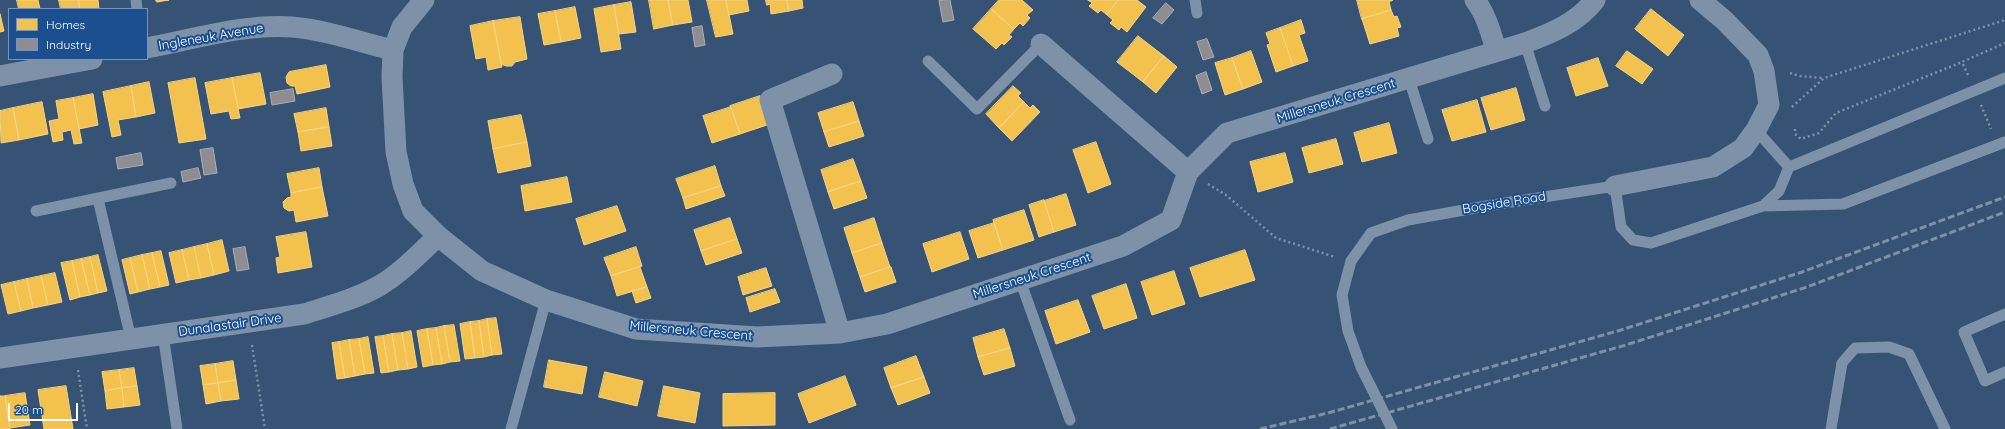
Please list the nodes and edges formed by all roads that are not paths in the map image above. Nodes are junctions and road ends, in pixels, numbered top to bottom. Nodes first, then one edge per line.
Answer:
1 (424, 0) edge
2 (1195, 0) edge
3 (1475, 0) edge
4 (1595, 0) edge
5 (1700, 0) edge
6 (1197, 13) dead end
7 (1525, 43) junction
8 (1041, 44) joint
9 (148, 48) edge
10 (393, 50) junction
11 (1496, 50) junction
12 (87, 60) edge
13 (928, 61) dead end
14 (832, 74) dead end
15 (0, 76) edge
16 (2005, 78) edge
17 (1409, 79) junction
18 (1545, 106) dead end
19 (1756, 130) junction
20 (1428, 139) dead end
21 (2005, 142) edge
22 (1789, 167) junction
23 (1188, 172) junction
24 (171, 183) dead end
25 (1615, 186) junction
26 (98, 198) junction
27 (1763, 206) junction
28 (36, 211) dead end
29 (438, 236) junction
30 (1020, 280) junction
31 (546, 300) junction
32 (2005, 314) edge
33 (840, 333) junction
34 (163, 334) junction
35 (131, 339) junction
36 (0, 358) edge
37 (2005, 372) edge
38 (1070, 420) dead end
39 (177, 429) edge
40 (511, 429) edge
41 (1392, 429) edge
42 (1831, 429) edge
43 (1945, 429) edge

1 - 10 street, Millersneuk Crescent
2 - 6 lane
3 - 11 street
4 - 7 street, Millersneuk Crescent
5 - 19 street, Bogside Road
7 - 11 street, Millersneuk Crescent
7 - 18 lane
8 - 13 lane
8 - 23 street
9 - 10 street, Ingleneuk Avenue
10 - 29 street, Millersneuk Crescent
11 - 17 street, Millersneuk Crescent
12 - 15 street
14 - 33 street
16 - 22 lane
17 - 20 lane
17 - 23 street, Millersneuk Crescent
19 - 22 lane
19 - 25 street, Bogside Road
21 - 27 lane
22 - 27 lane
23 - 30 street, Millersneuk Crescent
24 - 26 lane
25 - 27 lane
25 - 41 lane, Bogside Road, bridge
26 - 28 lane
26 - 35 lane
29 - 31 street, Millersneuk Crescent
29 - 34 street, Dunalastair Drive
30 - 33 street, Millersneuk Crescent
30 - 38 lane
31 - 33 street, Millersneuk Crescent
31 - 40 lane
32 - 37 lane
34 - 35 street, Dunalastair Drive
34 - 39 lane
35 - 36 street, Dunalastair Drive
42 - 43 lane

